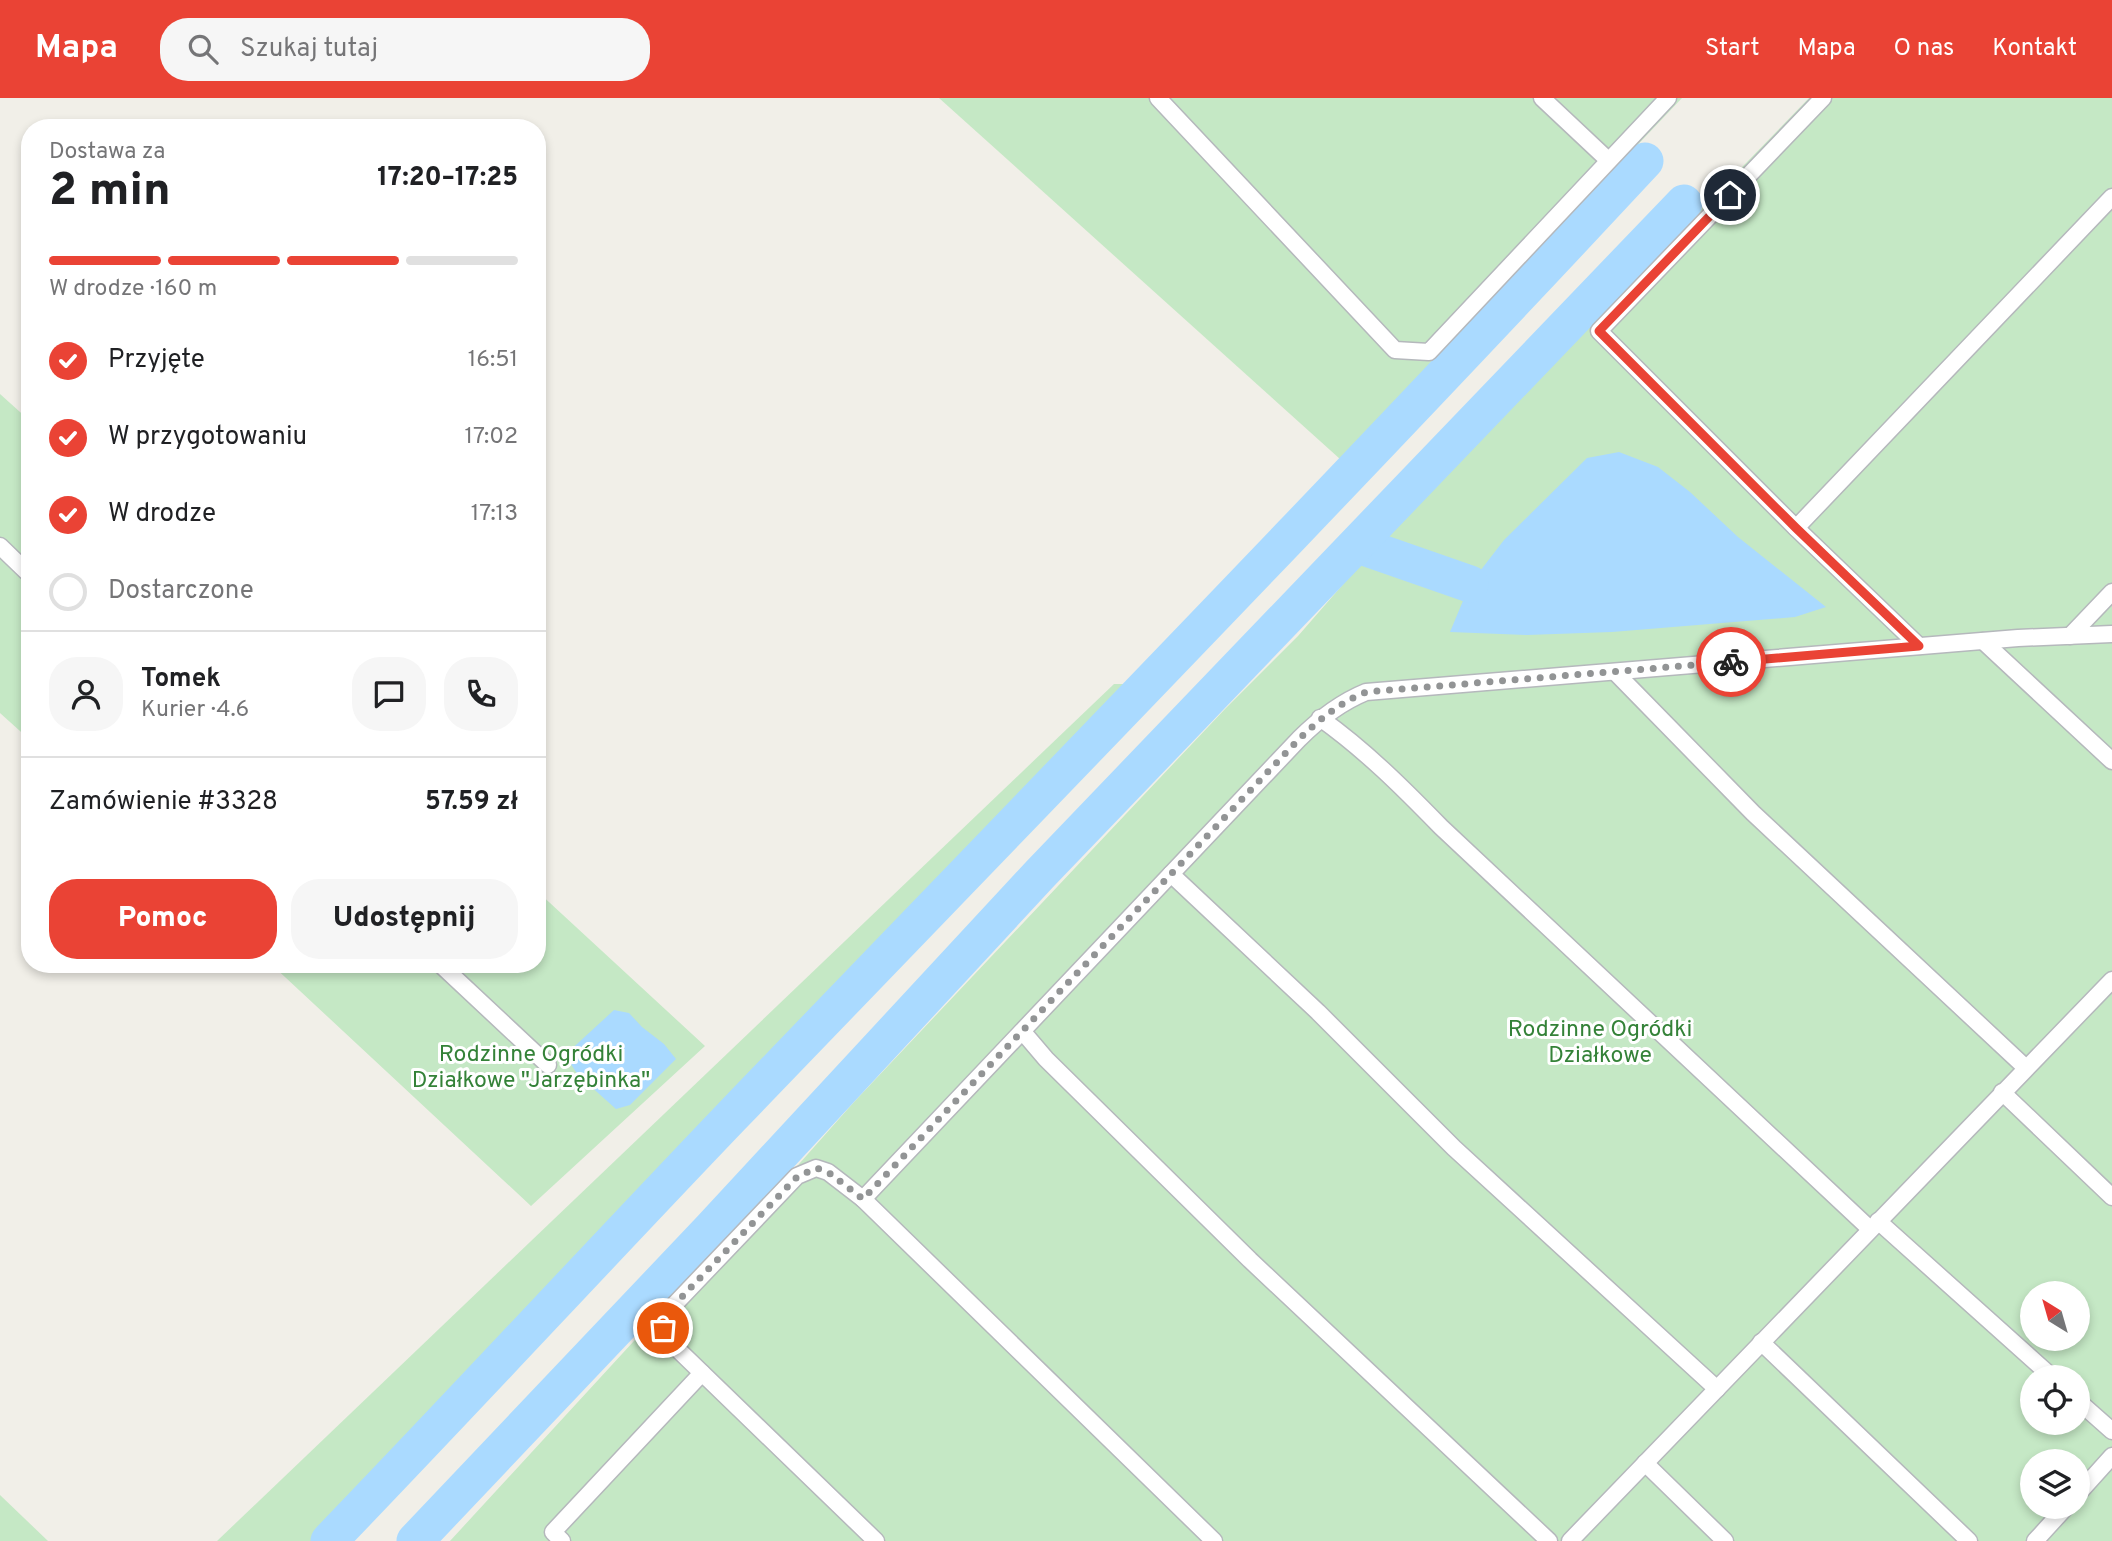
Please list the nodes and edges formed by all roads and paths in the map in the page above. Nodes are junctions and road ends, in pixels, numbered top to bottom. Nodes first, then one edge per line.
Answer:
1 (1158, 98) edge
2 (1542, 98) edge
3 (1668, 98) edge
4 (1823, 98) edge
5 (1608, 160) junction
6 (2112, 197) edge
7 (1796, 528) junction
8 (0, 546) edge
9 (21, 566) edge
10 (2112, 592) edge
11 (2112, 634) edge
12 (2070, 636) junction
13 (1983, 641) junction
14 (1919, 646) junction
15 (1615, 672) junction
16 (1320, 718) junction
17 (2112, 761) edge
18 (1171, 874) junction
19 (450, 973) edge
20 (2112, 980) edge
21 (1023, 1032) junction
22 (548, 1065) dead end
23 (2026, 1068) junction
24 (2002, 1092) junction
25 (2112, 1197) edge
26 (863, 1199) junction
27 (1874, 1225) junction
28 (1761, 1342) junction
29 (2038, 1365) edge
30 (702, 1373) junction
31 (1717, 1389) junction
32 (2090, 1412) edge
33 (2112, 1432) edge
34 (2112, 1457) edge
35 (1645, 1463) junction
36 (2090, 1480) edge
37 (2055, 1519) edge
38 (562, 1541) edge
39 (876, 1541) edge
40 (1214, 1541) edge
41 (1549, 1541) edge
42 (1570, 1541) edge
43 (1725, 1541) edge
44 (1969, 1541) edge
45 (2035, 1541) edge

1 - 5 lane
2 - 5 lane
3 - 5 lane
4 - 7 lane
6 - 7 lane
7 - 14 lane
8 - 9 lane
10 - 12 lane
11 - 12 lane
12 - 13 lane
13 - 14 lane
13 - 17 lane
14 - 15 lane
15 - 16 lane
15 - 23 lane
16 - 18 lane
16 - 27 lane
18 - 21 lane
18 - 31 lane
19 - 22 lane
20 - 23 lane
21 - 26 lane
21 - 41 lane
23 - 24 lane
24 - 25 lane
24 - 27 lane
26 - 30 lane
26 - 40 lane
27 - 28 lane
27 - 29 lane
28 - 31 lane
28 - 44 lane
30 - 38 lane
30 - 39 lane
31 - 35 lane
32 - 33 lane
34 - 36 lane
35 - 42 lane
35 - 43 lane
37 - 45 lane

